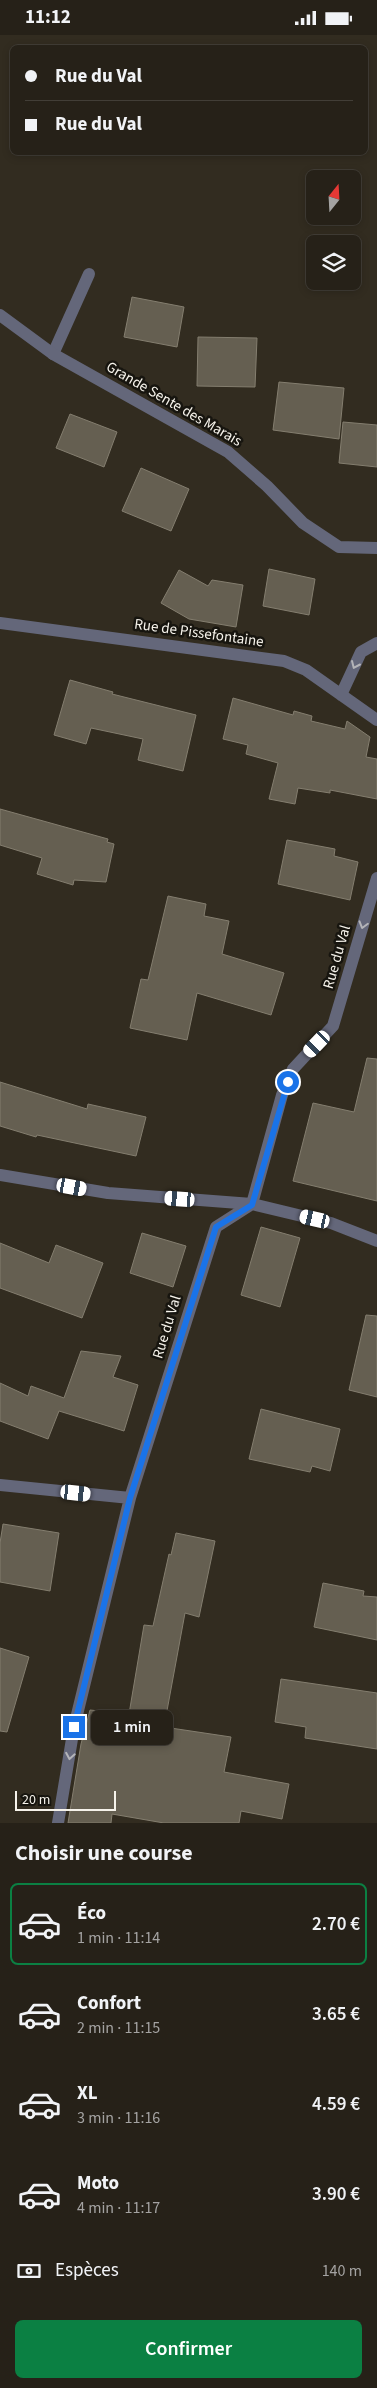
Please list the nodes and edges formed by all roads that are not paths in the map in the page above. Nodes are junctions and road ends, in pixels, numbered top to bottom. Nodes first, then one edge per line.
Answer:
1 (89, 274) dead end
2 (0, 315) edge
3 (54, 354) junction
4 (377, 548) edge
5 (0, 623) edge
6 (377, 643) edge
7 (341, 695) junction
8 (377, 720) edge
9 (377, 878) edge
10 (0, 1175) edge
11 (252, 1205) junction
12 (377, 1241) edge
13 (0, 1485) edge
14 (130, 1498) junction
15 (58, 1823) edge

1 - 3 street
2 - 3 street, Grande Sente des Marais
3 - 4 street, Grande Sente des Marais
5 - 7 street, Rue de Pissefontaine
6 -> 7 street
7 - 8 street, Rue de Pissefontaine
9 -> 11 street, Rue du Val
10 - 11 street
11 - 12 street
11 - 14 street, Rue du Val
13 - 14 street
14 -> 15 street, Rue du Val

